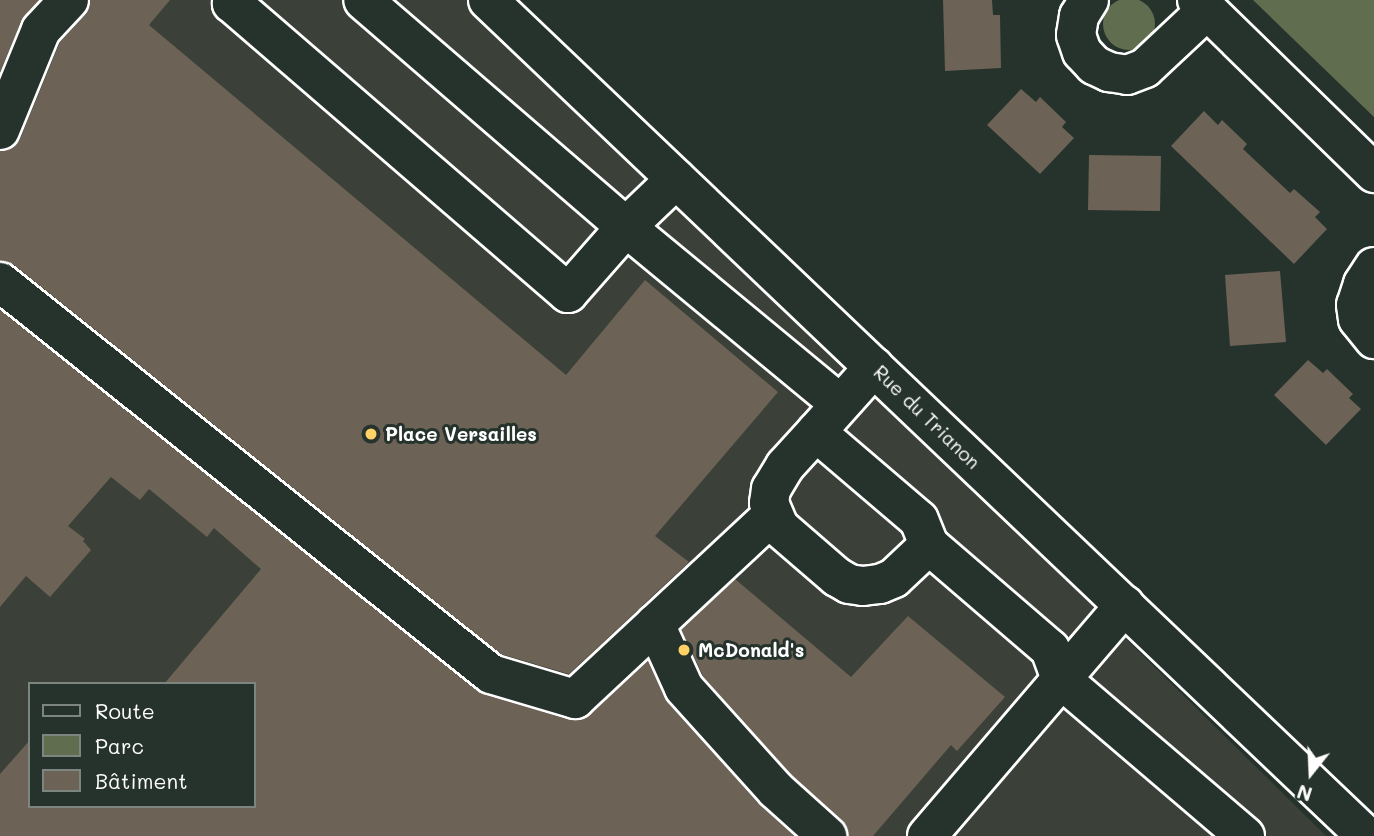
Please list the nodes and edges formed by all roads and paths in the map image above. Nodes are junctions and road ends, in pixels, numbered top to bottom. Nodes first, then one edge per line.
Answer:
1 (69, 0) edge
2 (234, 0) edge
3 (363, 0) edge
4 (488, 0) edge
5 (1089, 0) edge
6 (1202, 5) edge
7 (0, 130) edge
8 (1374, 173) edge
9 (676, 179) junction
10 (626, 227) junction
11 (1374, 267) edge
12 (0, 282) edge
13 (1374, 339) edge
14 (874, 367) junction
15 (828, 418) junction
16 (772, 515) junction
17 (929, 545) junction
18 (1125, 605) junction
19 (655, 624) junction
20 (1061, 679) junction
21 (827, 836) edge
22 (927, 836) edge
23 (1245, 836) edge
24 (1366, 836) edge

1 - 7 street
2 - 10 street
3 - 10 street
4 - 9 street, Rue du Trianon
5 - 6 street
6 - 8 street
9 - 10 street
9 - 14 street, Rue du Trianon
10 - 15 street
11 - 13 street
12 - 19 street
14 - 15 street
14 - 18 street, Rue du Trianon
15 - 16 street
15 - 17 street
16 - 17 street
16 - 19 street
17 - 20 street
18 - 20 street
18 - 24 street, Rue du Trianon
19 - 21 street
20 - 22 street
20 - 23 street

